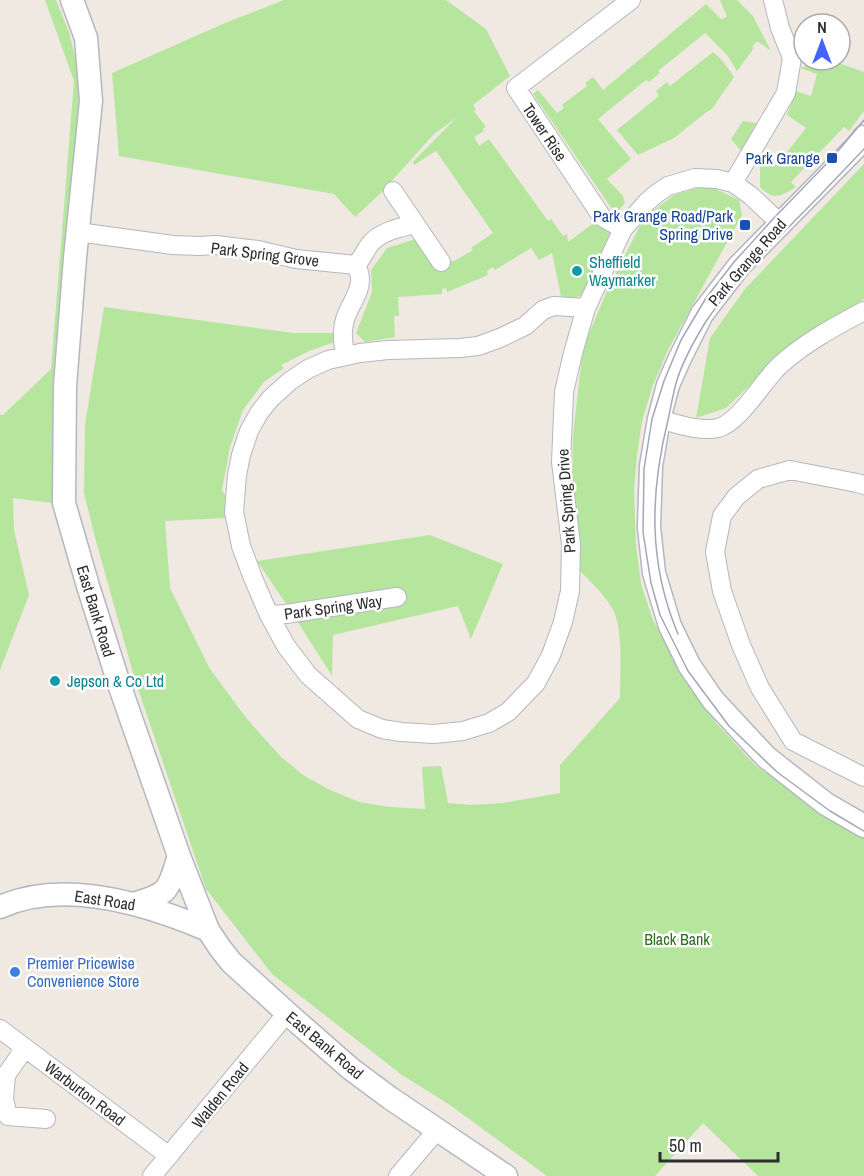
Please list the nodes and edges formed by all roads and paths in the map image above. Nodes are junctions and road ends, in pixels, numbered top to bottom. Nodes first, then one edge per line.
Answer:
1 (72, 0) edge
2 (631, 0) edge
3 (773, 0) edge
4 (864, 137) edge
5 (733, 183) junction
6 (393, 192) dead end
7 (780, 223) junction
8 (415, 224) junction
9 (623, 229) junction
10 (78, 232) junction
11 (441, 262) dead end
12 (356, 265) junction
13 (586, 308) junction
14 (864, 311) edge
15 (346, 356) junction
16 (659, 419) junction
17 (864, 485) edge
18 (397, 597) dead end
19 (269, 615) junction
20 (864, 777) edge
21 (864, 826) edge
22 (179, 856) junction
23 (133, 904) junction
24 (0, 907) edge
25 (208, 930) junction
26 (287, 1013) junction
27 (0, 1029) edge
28 (25, 1048) junction
29 (46, 1119) dead end
30 (436, 1130) junction
31 (169, 1156) junction
32 (152, 1176) edge
33 (398, 1176) edge
34 (506, 1176) edge

1 - 10 street, East Bank Road
2 - 9 street, Tower Rise
3 - 5 street
4 - 7 street, Park Grange Road
5 - 7 street, Park Spring Drive
5 - 9 street, Park Spring Drive
6 - 8 street
7 - 16 street, Park Grange Road
8 - 11 street
8 - 12 street
9 - 13 street, Park Spring Drive
10 - 12 street, Park Spring Grove
10 - 22 street, East Bank Road
12 - 15 street
13 - 15 street, Park Spring Drive
13 - 19 street, Park Spring Drive
14 - 16 street
15 - 19 street, Park Spring Drive
16 - 21 street, Park Grange Road
17 - 20 street
18 - 19 street, Park Spring Way
22 - 23 street
22 - 25 street, East Bank Road
23 - 24 street, East Road
23 - 25 street, East Road
25 - 26 street, East Bank Road
26 - 30 street, East Bank Road
26 - 31 street, Walden Road
27 - 28 street, Warburton Road
28 - 29 street
28 - 31 street, Warburton Road
30 - 33 street
30 - 34 street, East Bank Road
31 - 32 street, Walden Road

